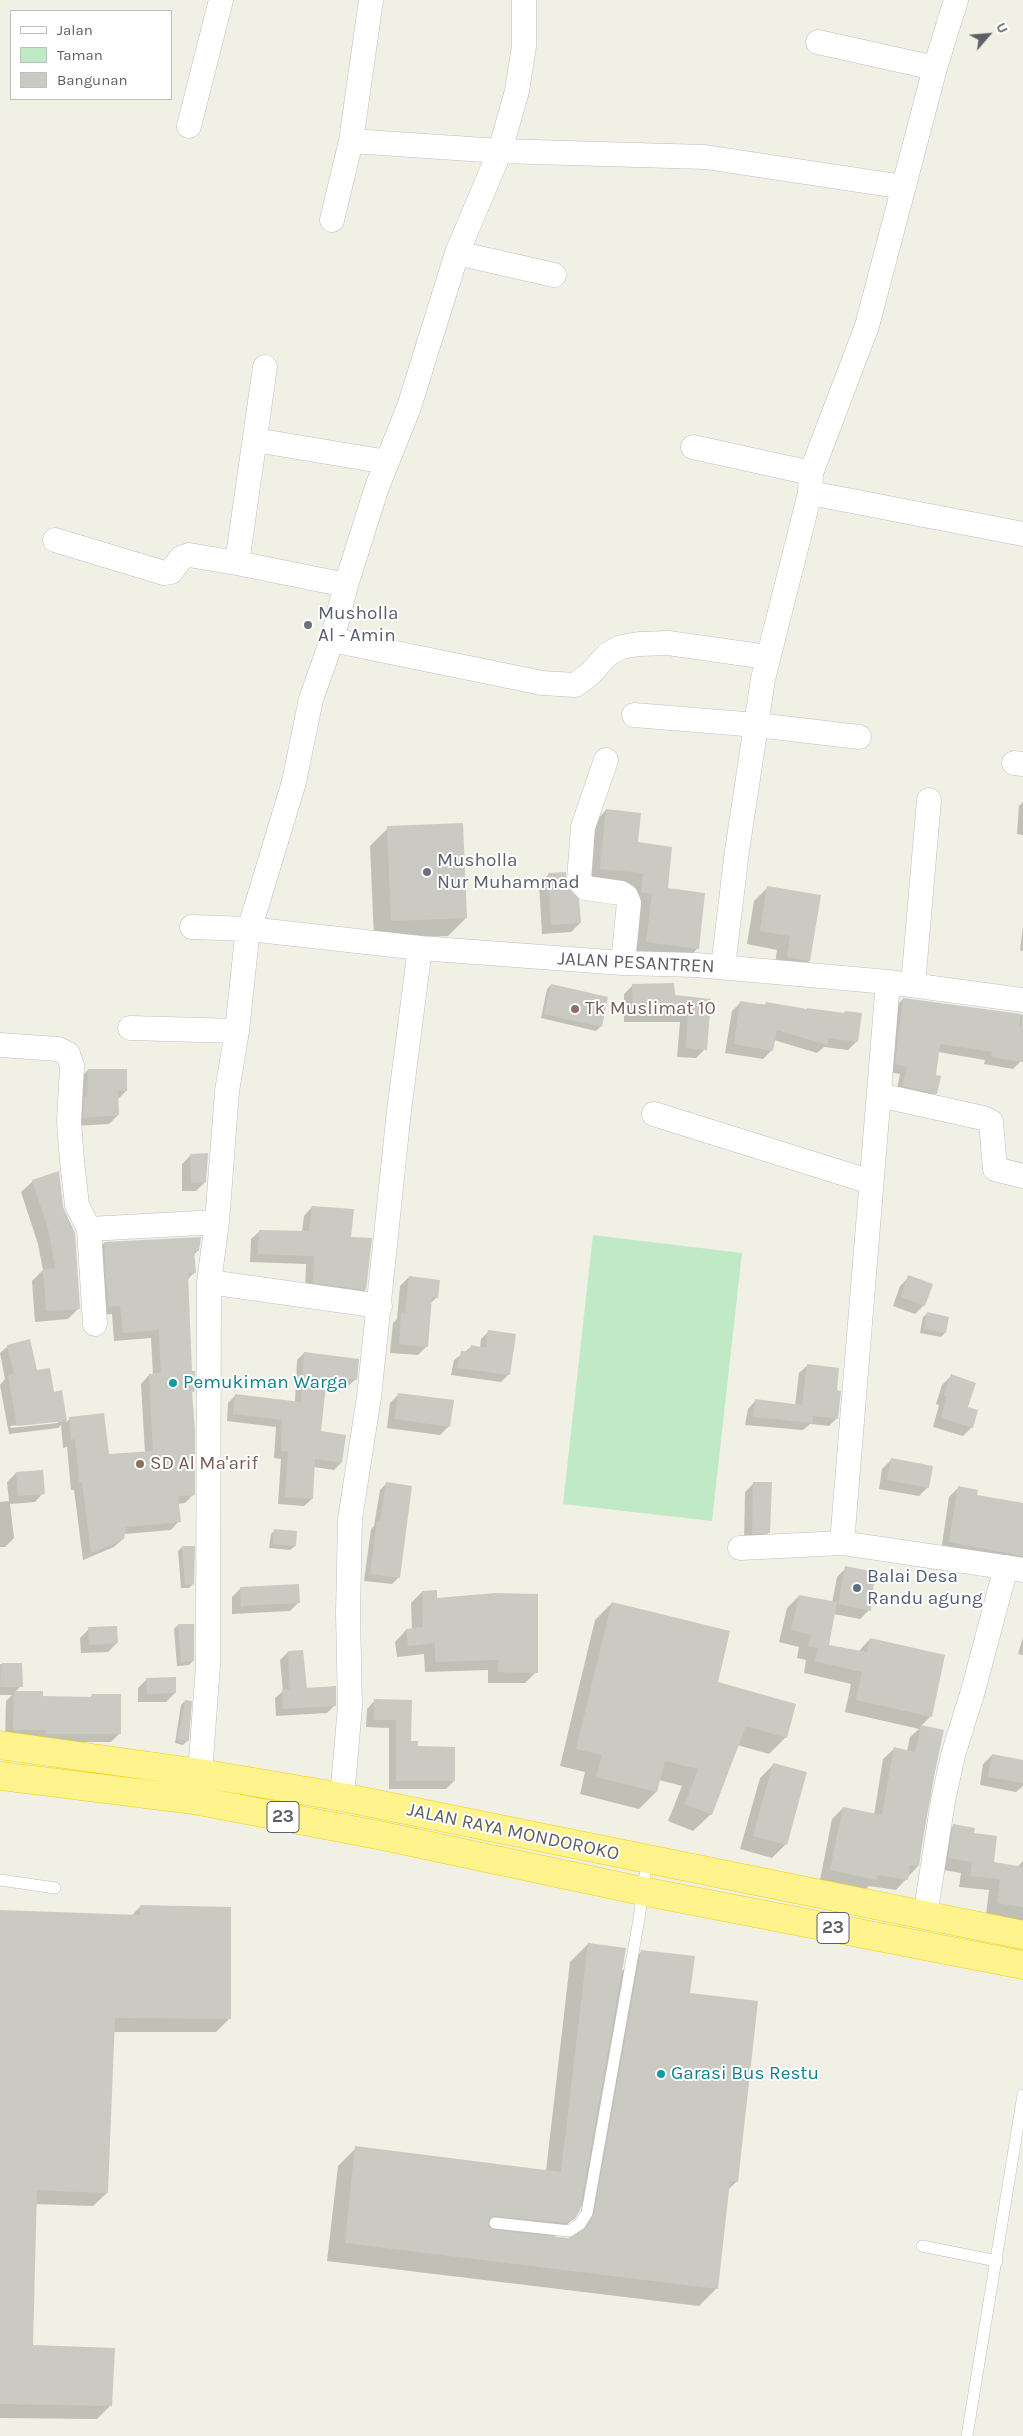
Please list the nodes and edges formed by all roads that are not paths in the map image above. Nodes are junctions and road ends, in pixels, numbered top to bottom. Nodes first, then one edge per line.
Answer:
1 (222, 0) edge
2 (371, 0) edge
3 (524, 0) edge
4 (956, 0) edge
5 (818, 42) dead end
6 (935, 68) junction
7 (189, 126) dead end
8 (351, 141) junction
9 (500, 151) junction
10 (904, 187) junction
11 (332, 220) dead end
12 (457, 253) junction
13 (554, 275) dead end
14 (266, 367) dead end
15 (255, 440) junction
16 (693, 447) dead end
17 (387, 462) junction
18 (810, 483) junction
19 (1023, 534) edge
20 (55, 540) dead end
21 (237, 563) junction
22 (346, 585) junction
23 (332, 640) junction
24 (768, 657) junction
25 (634, 715) dead end
26 (757, 725) junction
27 (858, 737) dead end
28 (606, 760) dead end
29 (929, 800) dead end
30 (192, 927) dead end
31 (248, 933) junction
32 (419, 954) junction
33 (624, 963) junction
34 (722, 967) junction
35 (888, 982) junction
36 (913, 985) junction
37 (1023, 1000) edge
38 (130, 1028) dead end
39 (237, 1031) junction
40 (0, 1044) edge
41 (879, 1095) junction
42 (654, 1114) dead end
43 (1023, 1176) edge
44 (871, 1182) junction
45 (217, 1222) junction
46 (89, 1229) junction
47 (209, 1282) junction
48 (380, 1306) junction
49 (95, 1324) dead end
50 (842, 1543) junction
51 (740, 1548) dead end
52 (1014, 1568) edge
53 (0, 1745) edge
54 (200, 1773) junction
55 (0, 1776) edge
56 (342, 1797) junction
57 (647, 1860) junction
58 (0, 1880) edge
59 (54, 1888) dead end
60 (642, 1891) junction
61 (925, 1916) junction
62 (1023, 1935) edge
63 (1023, 1965) edge
64 (1023, 2095) edge
65 (1020, 2127) edge
66 (495, 2223) dead end
67 (922, 2246) dead end
68 (997, 2261) junction
69 (967, 2436) edge

1 - 7 street
2 - 8 street
3 - 9 street
4 - 6 street
5 - 6 street
6 - 10 street
8 - 9 street
8 - 11 street
9 - 10 street
9 - 12 street
10 - 18 street
12 - 13 street
12 - 17 street
14 - 15 street
15 - 17 street
15 - 21 street
16 - 18 street
17 - 22 street
18 - 19 street
18 - 24 street
20 - 21 street
21 - 22 street
22 - 23 street
23 - 24 street
23 - 31 street
24 - 26 street
25 - 26 street
26 - 27 street
26 - 34 street
28 - 33 street
29 - 36 street
30 - 31 street, JALAN PESANTREN
31 - 32 street, JALAN PESANTREN
31 - 39 street
32 - 33 street, JALAN PESANTREN
32 - 48 street
33 - 34 street, JALAN PESANTREN
34 - 35 street, JALAN PESANTREN
35 - 36 street, JALAN PESANTREN
35 - 41 street
36 - 37 street, JALAN PESANTREN
38 - 39 street
39 - 45 street
40 - 46 street
41 - 43 street
41 - 44 street
42 - 44 street
44 - 50 street
45 - 46 street
45 - 47 street
46 - 49 street
47 - 48 street
47 - 54 street
48 - 56 street
50 - 51 street
50 - 52 street
52 - 61 street
53 - 54 highway, JALAN RAYA MONDOROKO / 23
54 - 56 highway, JALAN RAYA MONDOROKO / 23
55 - 60 highway, JALAN RAYA MONDOROKO / 23
56 - 57 highway, JALAN RAYA MONDOROKO / 23
57 - 60 lane
57 - 61 highway, JALAN RAYA MONDOROKO / 23
58 - 59 lane
60 - 63 highway, JALAN RAYA MONDOROKO / 23
60 - 66 lane
61 - 62 highway, JALAN RAYA MONDOROKO / 23
64 - 65 lane
65 - 68 lane
67 - 68 lane
68 - 69 lane

